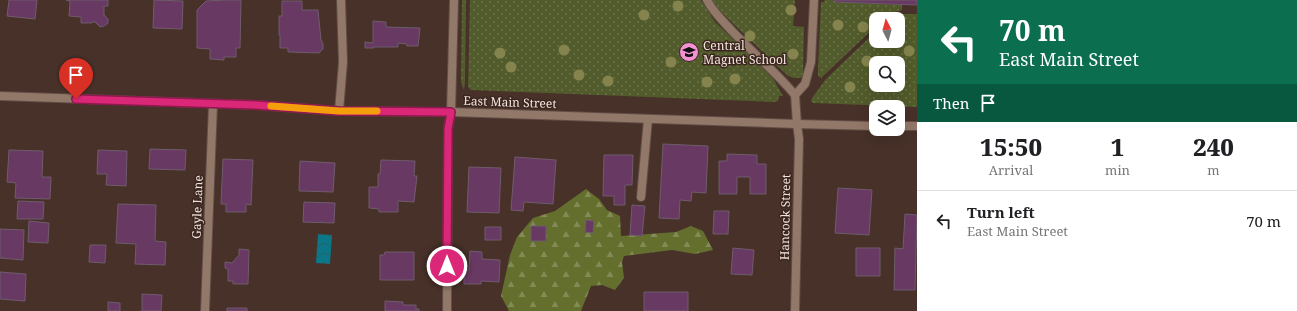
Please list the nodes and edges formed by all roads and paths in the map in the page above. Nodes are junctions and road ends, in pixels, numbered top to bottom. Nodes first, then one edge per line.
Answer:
1 (341, 0) edge
2 (454, 0) edge
3 (707, 0) edge
4 (814, 0) edge
5 (795, 95) junction
6 (0, 96) edge
7 (213, 104) junction
8 (339, 111) junction
9 (451, 112) junction
10 (648, 119) junction
11 (797, 124) junction
12 (869, 126) edge
13 (905, 126) edge
14 (917, 126) edge
15 (641, 197) dead end
16 (205, 311) edge
17 (446, 311) edge
18 (795, 311) edge

1 - 8 street
2 - 9 street
3 - 5 street
4 - 5 street
5 - 11 street, Hancock Street
6 - 7 street, East Main Street
7 - 8 street, East Main Street
7 - 16 street, Gayle Lane
8 - 9 street, East Main Street
9 - 10 street, East Main Street
9 - 17 street
10 - 11 street, East Main Street
10 - 15 street
11 - 12 street, East Main Street
11 - 18 street, Hancock Street
13 - 14 street

